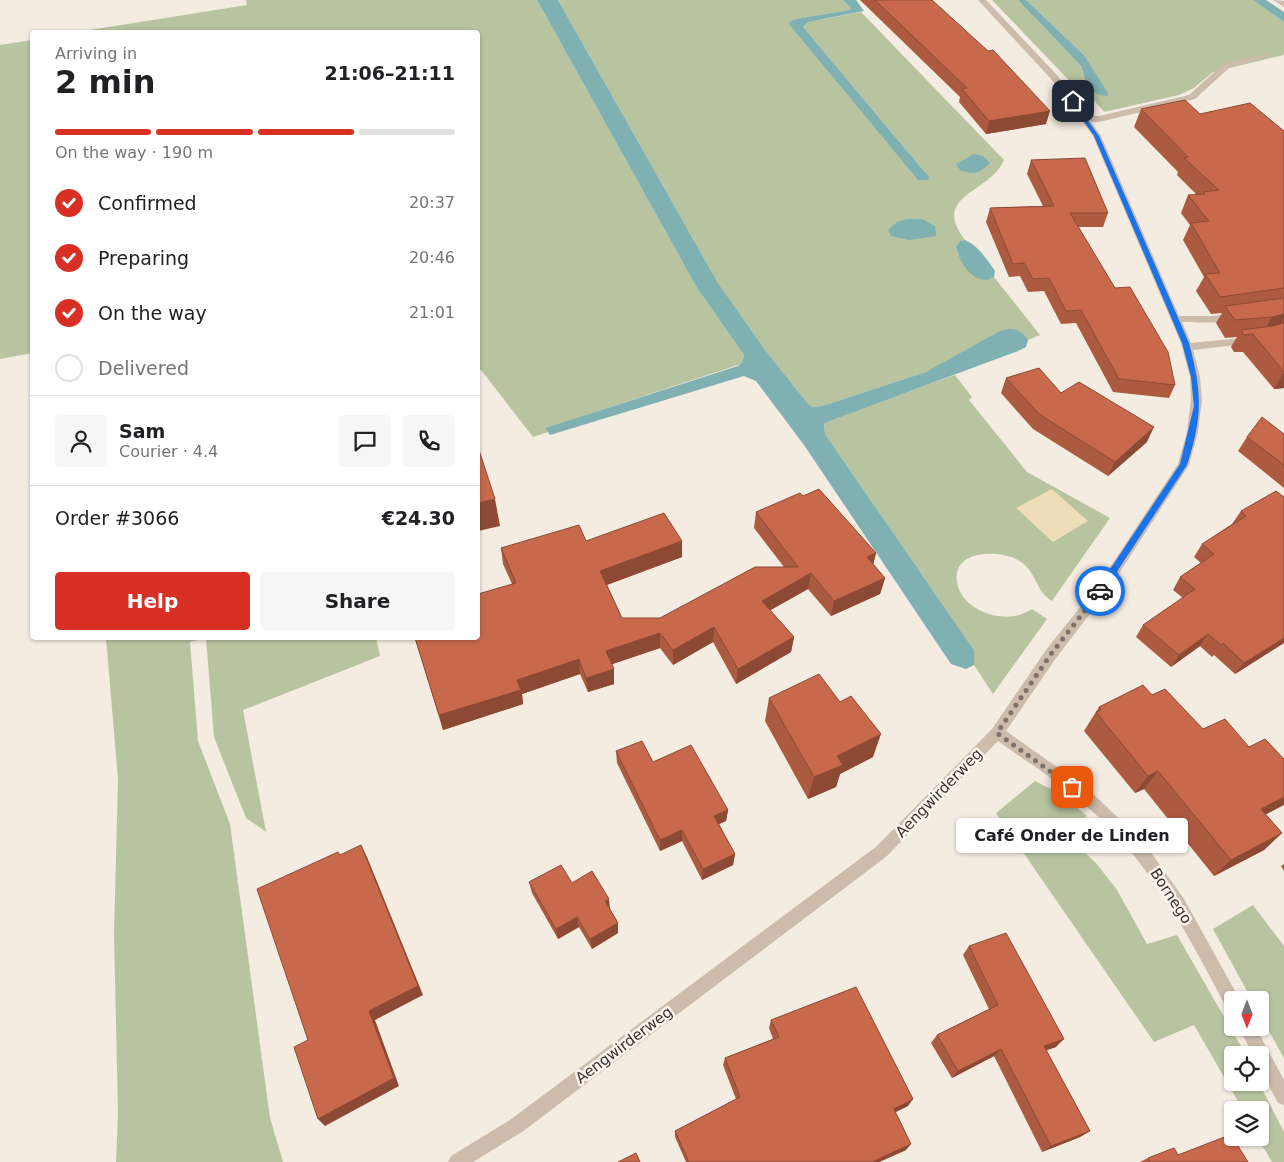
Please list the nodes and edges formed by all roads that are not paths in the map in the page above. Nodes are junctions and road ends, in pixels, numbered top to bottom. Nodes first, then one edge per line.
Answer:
1 (982, 0) edge
2 (1277, 0) edge
3 (1284, 5) edge
4 (1266, 56) dead end
5 (1085, 119) junction
6 (1248, 314) edge
7 (1175, 319) junction
8 (1284, 333) edge
9 (1186, 347) junction
10 (997, 733) junction
11 (1226, 991) edge
12 (1251, 1036) edge
13 (1284, 1097) edge
14 (457, 1162) edge

1 - 5 street, Aengwirderweg
2 - 3 street
4 - 5 street
5 - 7 street, Aengwirderweg
6 - 7 street
7 - 9 street, Aengwirderweg
8 - 9 street
9 - 10 street, Aengwirderweg
10 - 11 street, Bornego
10 - 14 street, Aengwirderweg
12 - 13 street

